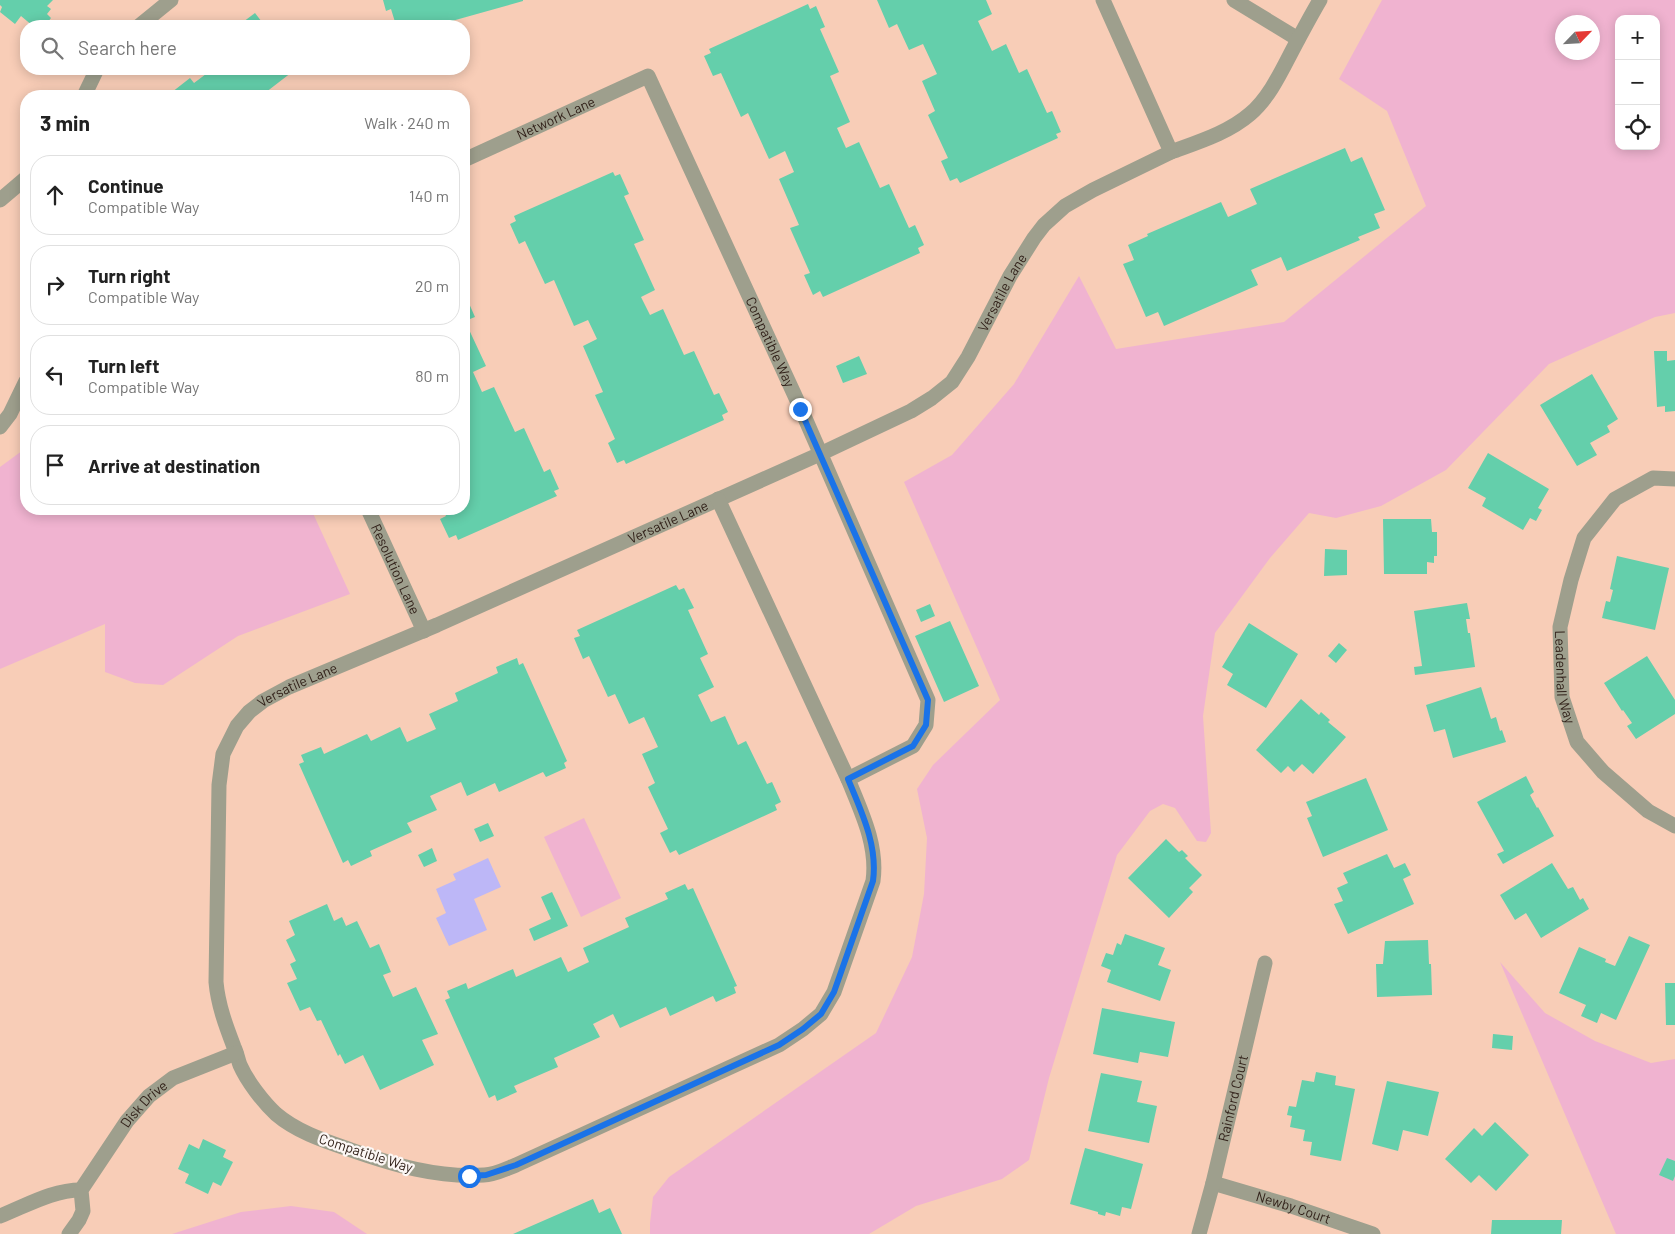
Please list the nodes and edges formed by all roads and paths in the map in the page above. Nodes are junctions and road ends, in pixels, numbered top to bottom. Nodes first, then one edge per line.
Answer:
1 (171, 0) edge
2 (1103, 0) edge
3 (1234, 0) edge
4 (1320, 0) edge
5 (147, 20) edge
6 (1298, 39) junction
7 (94, 75) edge
8 (648, 76) joint
9 (87, 90) edge
10 (1171, 152) junction
11 (470, 157) edge
12 (20, 183) edge
13 (0, 200) edge
14 (20, 393) edge
15 (0, 427) edge
16 (820, 454) junction
17 (1675, 479) edge
18 (718, 499) junction
19 (371, 515) edge
20 (424, 631) junction
21 (848, 779) junction
22 (1675, 826) edge
23 (1264, 963) dead end
24 (236, 1053) junction
25 (1213, 1183) junction
26 (81, 1190) junction
27 (0, 1216) edge
28 (70, 1234) edge
29 (1199, 1234) edge
30 (1373, 1234) edge

1 - 5 street
2 - 10 street
3 - 6 street
4 - 6 street, Versatile Lane
6 - 10 street, Versatile Lane
7 - 9 street
8 - 11 street, Network Lane
8 - 16 street, Compatible Way
10 - 16 street, Versatile Lane
12 - 13 street
14 - 15 street
16 - 18 street, Versatile Lane
16 - 21 street, Compatible Way
17 - 22 street, Leadenhall Way
18 - 20 street, Versatile Lane
18 - 21 street
19 - 20 street, Resolution Lane
20 - 24 street, Versatile Lane
21 - 24 street, Compatible Way
23 - 25 street, Rainford Court
24 - 26 street, Disk Drive
25 - 29 street, Rainford Court
25 - 30 street, Newby Court
26 - 27 street
26 - 28 street

